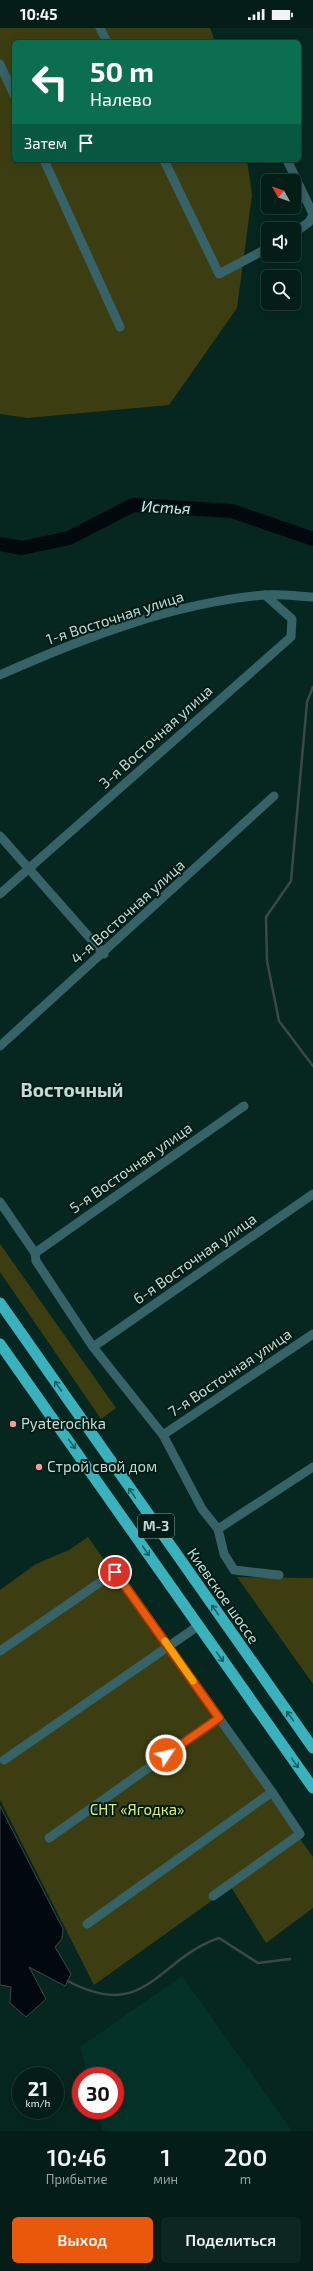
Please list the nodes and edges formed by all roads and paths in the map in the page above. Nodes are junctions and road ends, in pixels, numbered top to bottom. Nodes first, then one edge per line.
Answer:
1 (100, 28) edge
2 (106, 40) edge
3 (0, 64) edge
4 (12, 91) edge
5 (45, 162) edge
6 (165, 162) edge
7 (288, 162) edge
8 (313, 215) edge
9 (301, 228) edge
10 (261, 252) edge
11 (120, 327) dead end
12 (265, 595) junction
13 (313, 597) edge
14 (0, 675) edge
15 (274, 796) dead end
16 (0, 836) edge
17 (29, 868) junction
18 (0, 894) edge
19 (104, 954) junction
20 (0, 1046) edge
21 (244, 1106) dead end
22 (313, 1194) edge
23 (0, 1202) edge
24 (35, 1253) junction
25 (0, 1303) edge
26 (313, 1334) edge
27 (0, 1344) edge
28 (93, 1347) junction
29 (163, 1435) junction
30 (313, 1467) edge
31 (218, 1529) junction
32 (279, 1575) dead end
33 (198, 1626) junction
34 (169, 1646) junction
35 (0, 1651) edge
36 (219, 1718) junction
37 (313, 1748) edge
38 (4, 1760) dead end
39 (313, 1788) edge
40 (272, 1792) junction
41 (49, 1838) dead end
42 (213, 1896) dead end
43 (87, 1924) dead end

1 - 2 street
3 - 4 street
5 - 11 street
6 - 10 street
7 - 8 street
8 - 9 street
12 - 13 street, 1-я Восточная улица
12 - 14 street, 1-я Восточная улица
12 - 17 street, 3-я Восточная улица
15 - 19 street, 4-я Восточная улица
16 - 17 street
17 - 18 street, 3-я Восточная улица
17 - 19 street
19 - 20 street, 4-я Восточная улица
21 - 24 street, 5-я Восточная улица
22 - 28 street, 6-я Восточная улица
23 - 24 street
24 - 28 street
37 -> 25 highway, Киевское шоссе / М-3
26 - 29 street, 7-я Восточная улица
27 -> 33 highway, М-3
28 - 29 street
29 - 31 street
30 - 31 street
31 - 32 street
33 - 34 street
33 -> 39 highway, М-3
34 - 35 street
34 - 36 street
34 - 38 street
36 - 40 street
36 - 41 street
40 - 42 street
40 - 43 street

